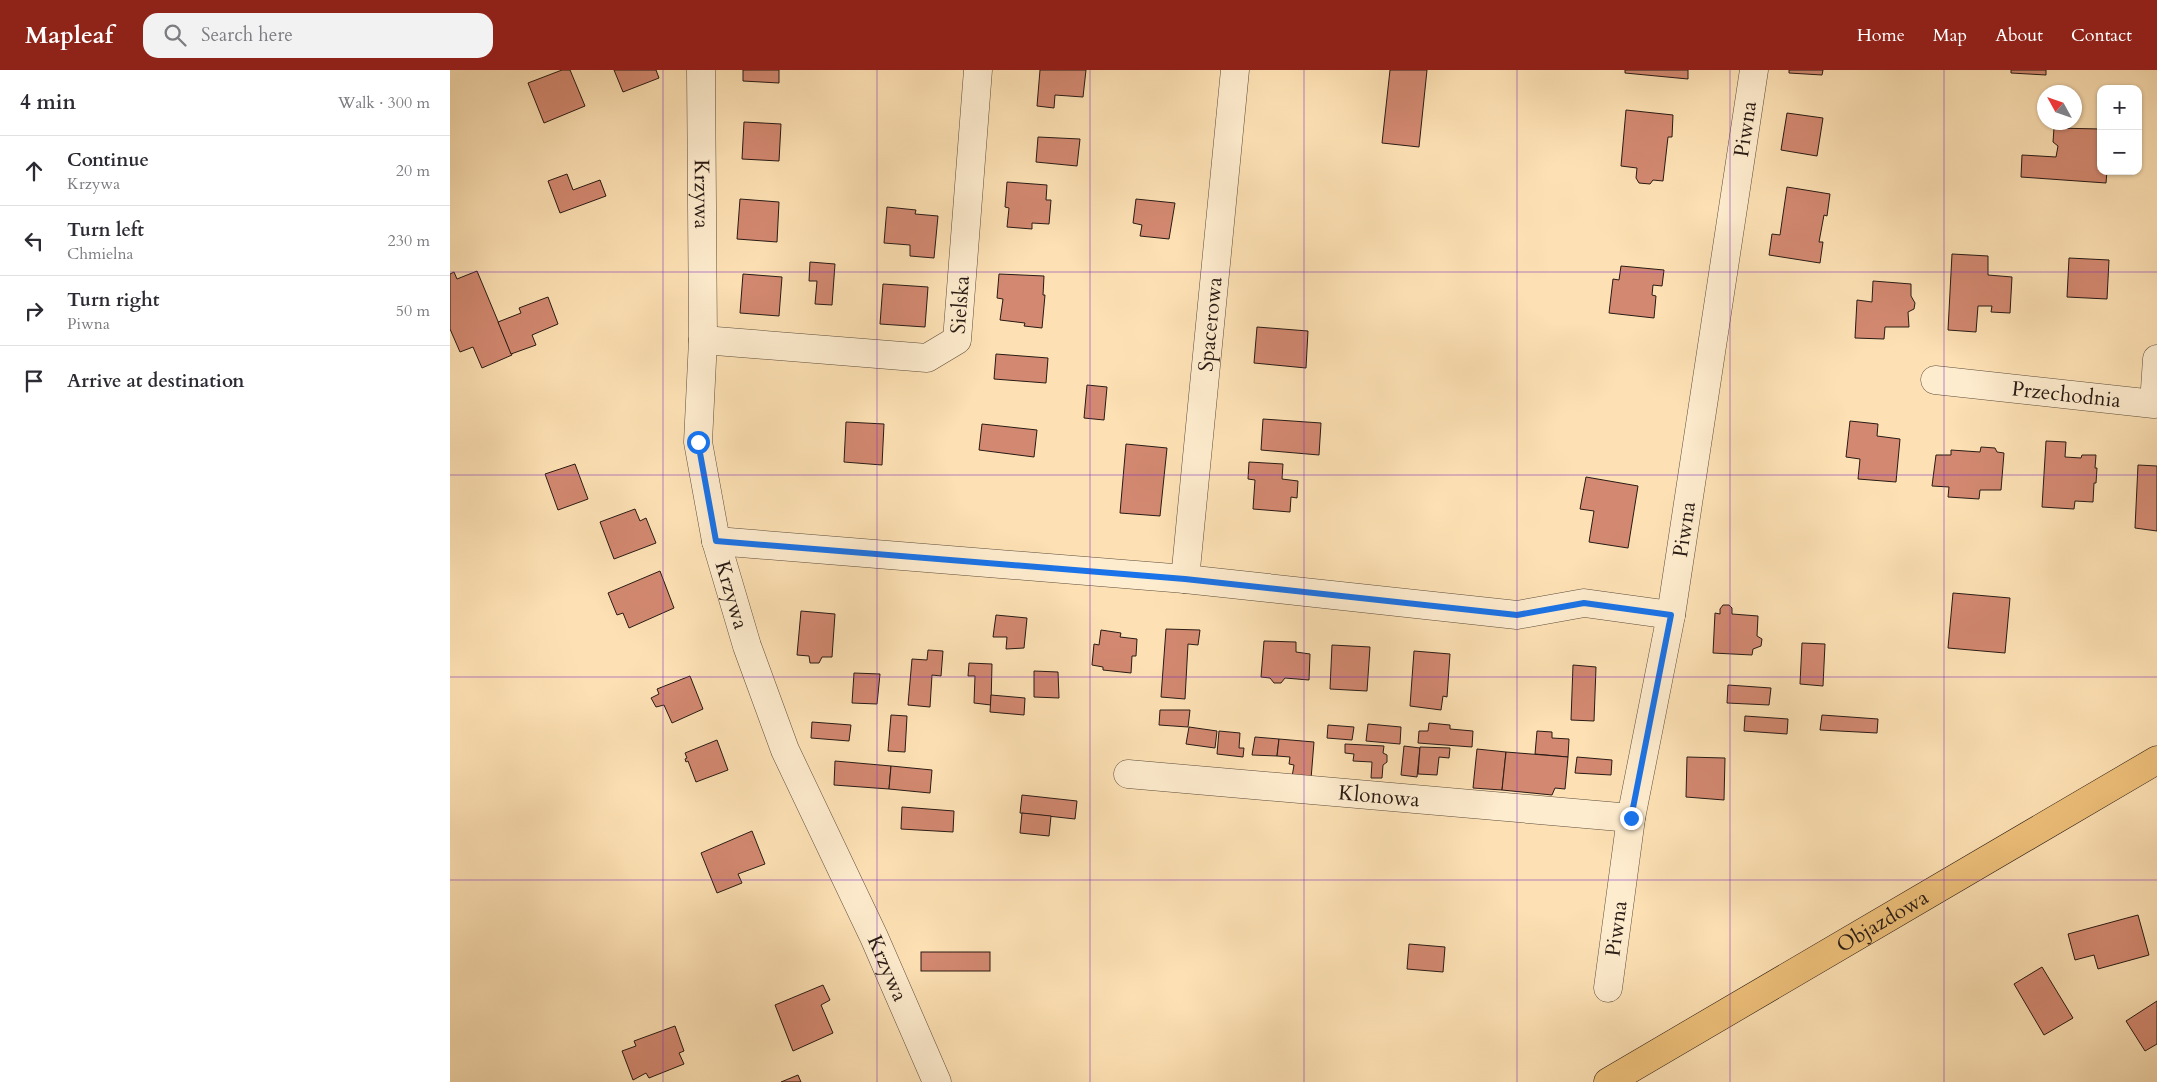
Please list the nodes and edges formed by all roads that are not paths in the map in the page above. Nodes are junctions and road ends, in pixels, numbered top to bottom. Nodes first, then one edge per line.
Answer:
1 (701, 70) edge
2 (978, 70) edge
3 (1235, 70) edge
4 (1754, 70) edge
5 (703, 340) junction
6 (2157, 359) edge
7 (1934, 380) dead end
8 (716, 541) junction
9 (1185, 579) junction
10 (1671, 615) junction
11 (2157, 760) edge
12 (1128, 774) dead end
13 (1631, 818) junction
14 (1608, 988) dead end
15 (937, 1082) edge
16 (1608, 1082) edge

1 - 5 street, Krzywa
2 - 5 street, Sielska
3 - 9 street, Spacerowa
4 - 10 street, Piwna
5 - 8 street, Krzywa
6 - 7 street, Przechodnia
8 - 9 street
8 - 15 street, Krzywa
9 - 10 street
10 - 13 street, Piwna
11 - 16 main road, Objazdowa
12 - 13 street, Klonowa
13 - 14 street, Piwna

